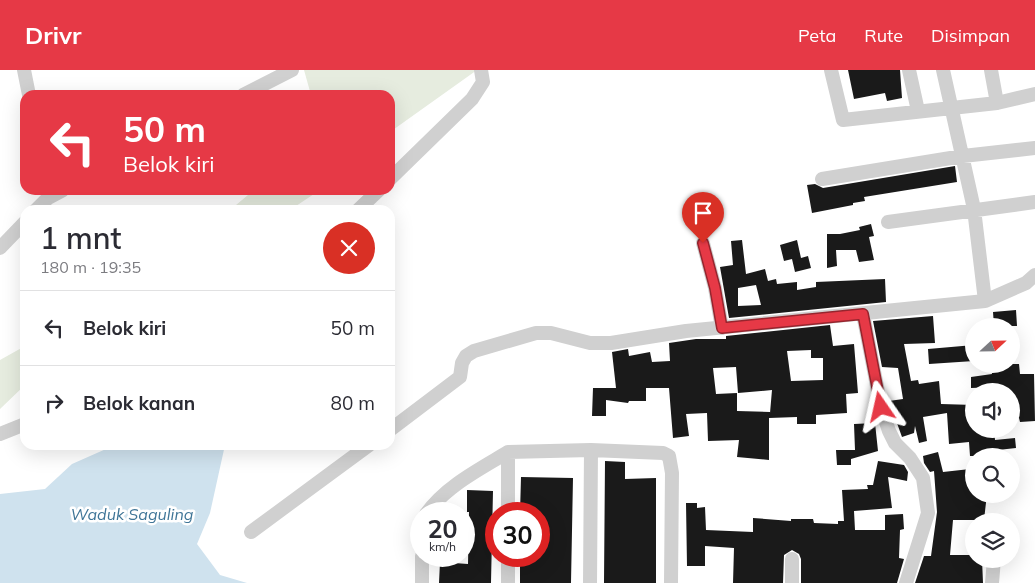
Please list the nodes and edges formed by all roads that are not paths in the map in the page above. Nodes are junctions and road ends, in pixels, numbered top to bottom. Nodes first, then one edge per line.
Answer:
1 (24, 70) edge
2 (292, 70) edge
3 (481, 70) edge
4 (832, 70) edge
5 (909, 70) edge
6 (943, 70) edge
7 (991, 70) edge
8 (28, 90) edge
9 (253, 90) edge
10 (1035, 94) edge
11 (997, 103) junction
12 (952, 107) junction
13 (918, 111) junction
14 (1035, 148) edge
15 (963, 156) junction
16 (395, 174) edge
17 (822, 179) dead end
18 (374, 195) edge
19 (1035, 202) edge
20 (363, 205) edge
21 (974, 209) junction
22 (888, 222) dead end
23 (20, 227) edge
24 (703, 243) dead end
25 (0, 248) edge
26 (1035, 275) edge
27 (985, 301) junction
28 (863, 314) junction
29 (722, 328) junction
30 (20, 426) edge
31 (395, 426) edge
32 (0, 434) edge
33 (362, 450) edge
34 (591, 450) junction
35 (508, 452) junction
36 (434, 502) edge
37 (508, 502) edge
38 (251, 532) dead end
39 (792, 559) dead end
40 (422, 567) edge
41 (508, 567) edge
42 (993, 568) edge
43 (422, 583) edge
44 (508, 583) edge
45 (590, 583) edge
46 (671, 583) edge
47 (792, 583) edge
48 (906, 583) edge
49 (992, 583) edge

1 - 8 street
2 - 9 street
3 - 16 street
4 - 13 street
5 - 13 street
6 - 12 street
7 - 11 street
10 - 11 street
11 - 12 street
12 - 13 street
12 - 15 street
14 - 15 street
15 - 17 street
15 - 21 street
18 - 20 street
19 - 21 street
21 - 22 street
21 - 27 street
23 - 25 street
24 - 29 street
26 - 27 street
27 - 28 street
28 - 29 street
28 - 48 street
29 - 31 street
30 - 32 street
33 - 38 street
34 - 35 street
34 - 45 street
34 - 46 street
35 - 36 street
35 - 37 street
39 - 47 street
40 - 43 street
41 - 44 street
42 - 49 street

